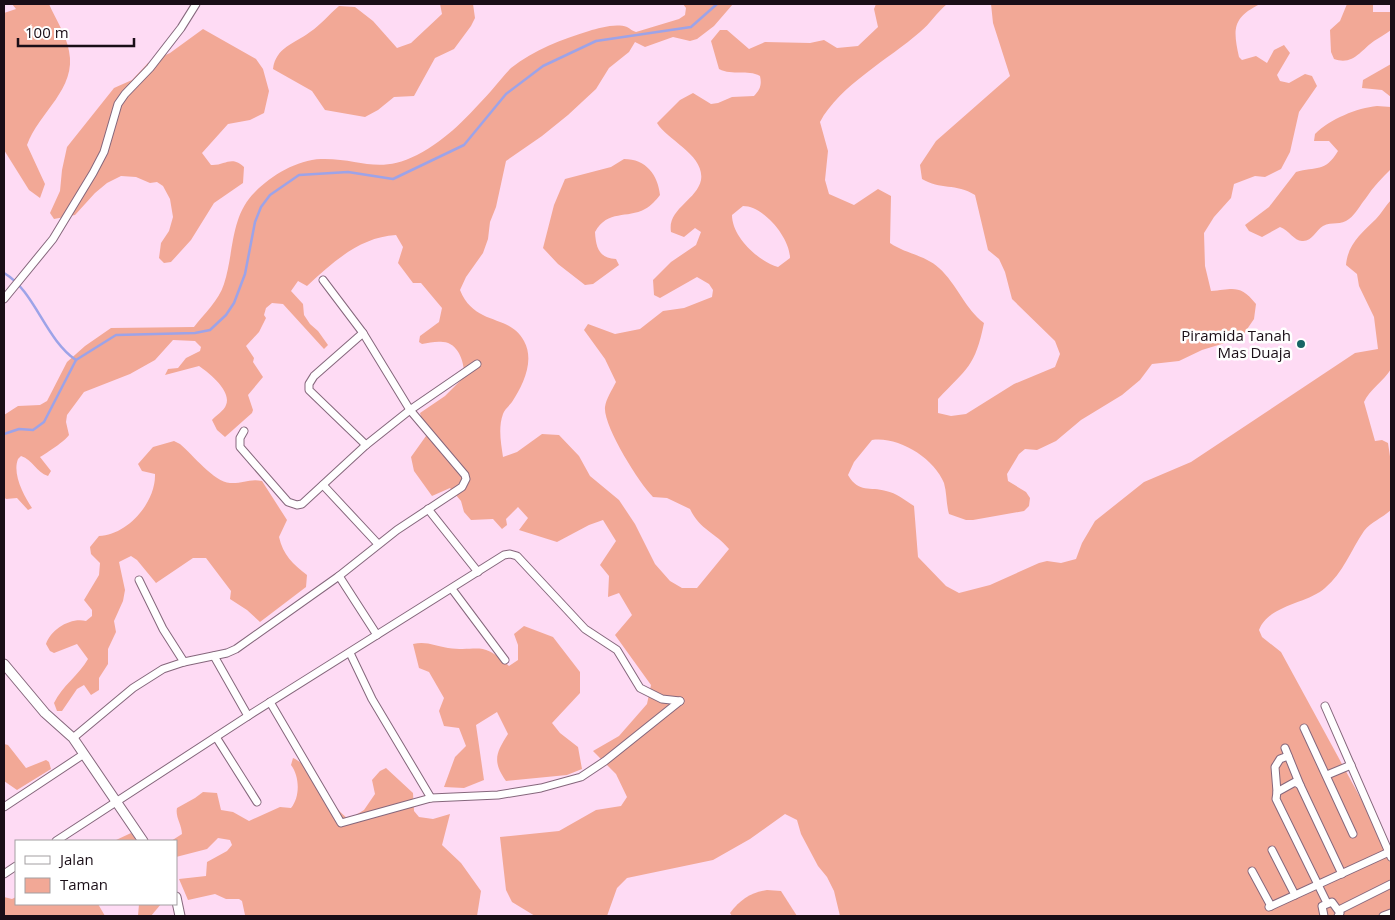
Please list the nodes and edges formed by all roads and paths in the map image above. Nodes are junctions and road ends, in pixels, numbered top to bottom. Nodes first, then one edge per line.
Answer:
1 (196, 4) edge
2 (323, 280) dead end
3 (4, 299) edge
4 (363, 333) junction
5 (477, 364) dead end
6 (410, 410) junction
7 (244, 431) dead end
8 (366, 446) junction
9 (323, 485) junction
10 (428, 509) junction
11 (378, 544) junction
12 (478, 572) junction
13 (339, 576) junction
14 (139, 580) dead end
15 (452, 588) junction
16 (377, 636) junction
17 (350, 653) junction
18 (214, 656) junction
19 (505, 660) dead end
20 (184, 662) junction
21 (5, 670) edge
22 (270, 702) junction
23 (1325, 706) dead end
24 (248, 716) junction
25 (1304, 728) dead end
26 (216, 737) junction
27 (73, 738) junction
28 (84, 754) junction
29 (1351, 765) junction
30 (1327, 775) junction
31 (1300, 784) junction
32 (1277, 792) junction
33 (431, 798) junction
34 (116, 802) junction
35 (257, 802) dead end
36 (4, 807) edge
37 (1354, 834) dead end
38 (58, 840) edge
39 (142, 840) edge
40 (1272, 850) dead end
41 (1390, 854) edge
42 (15, 867) edge
43 (1252, 871) dead end
44 (4, 874) edge
45 (1342, 874) junction
46 (1391, 884) edge
47 (1318, 885) junction
48 (1295, 895) junction
49 (1327, 903) junction
50 (1338, 913) edge
51 (1391, 913) edge
52 (1322, 916) edge
53 (1383, 916) edge

1 - 3 street
2 - 4 street
4 - 6 street
4 - 8 street
5 - 6 street
6 - 8 street
6 - 10 street
7 - 9 street
8 - 9 street
9 - 11 street
10 - 11 street
10 - 12 street
11 - 13 street
12 - 15 street
12 - 33 street
13 - 16 street
13 - 18 street
14 - 20 street
15 - 16 street
15 - 19 street
16 - 17 street
17 - 22 street
17 - 33 street
18 - 20 street
18 - 24 street
20 - 27 street
21 - 27 main road
22 - 24 street
22 - 33 street
23 - 29 street
24 - 26 street
25 - 30 street
26 - 34 street
26 - 35 street
27 - 28 main road
28 - 34 main road
28 - 36 street
29 - 30 street
29 - 41 street
30 - 37 street
31 - 32 street
31 - 32 street
31 - 45 street
32 - 47 street
34 - 38 street
34 - 39 main road
40 - 48 street
41 - 45 street
42 - 44 street
43 - 48 street
45 - 47 street
46 - 50 street
47 - 48 street
47 - 49 street
49 - 50 street
49 - 52 street
51 - 53 street

